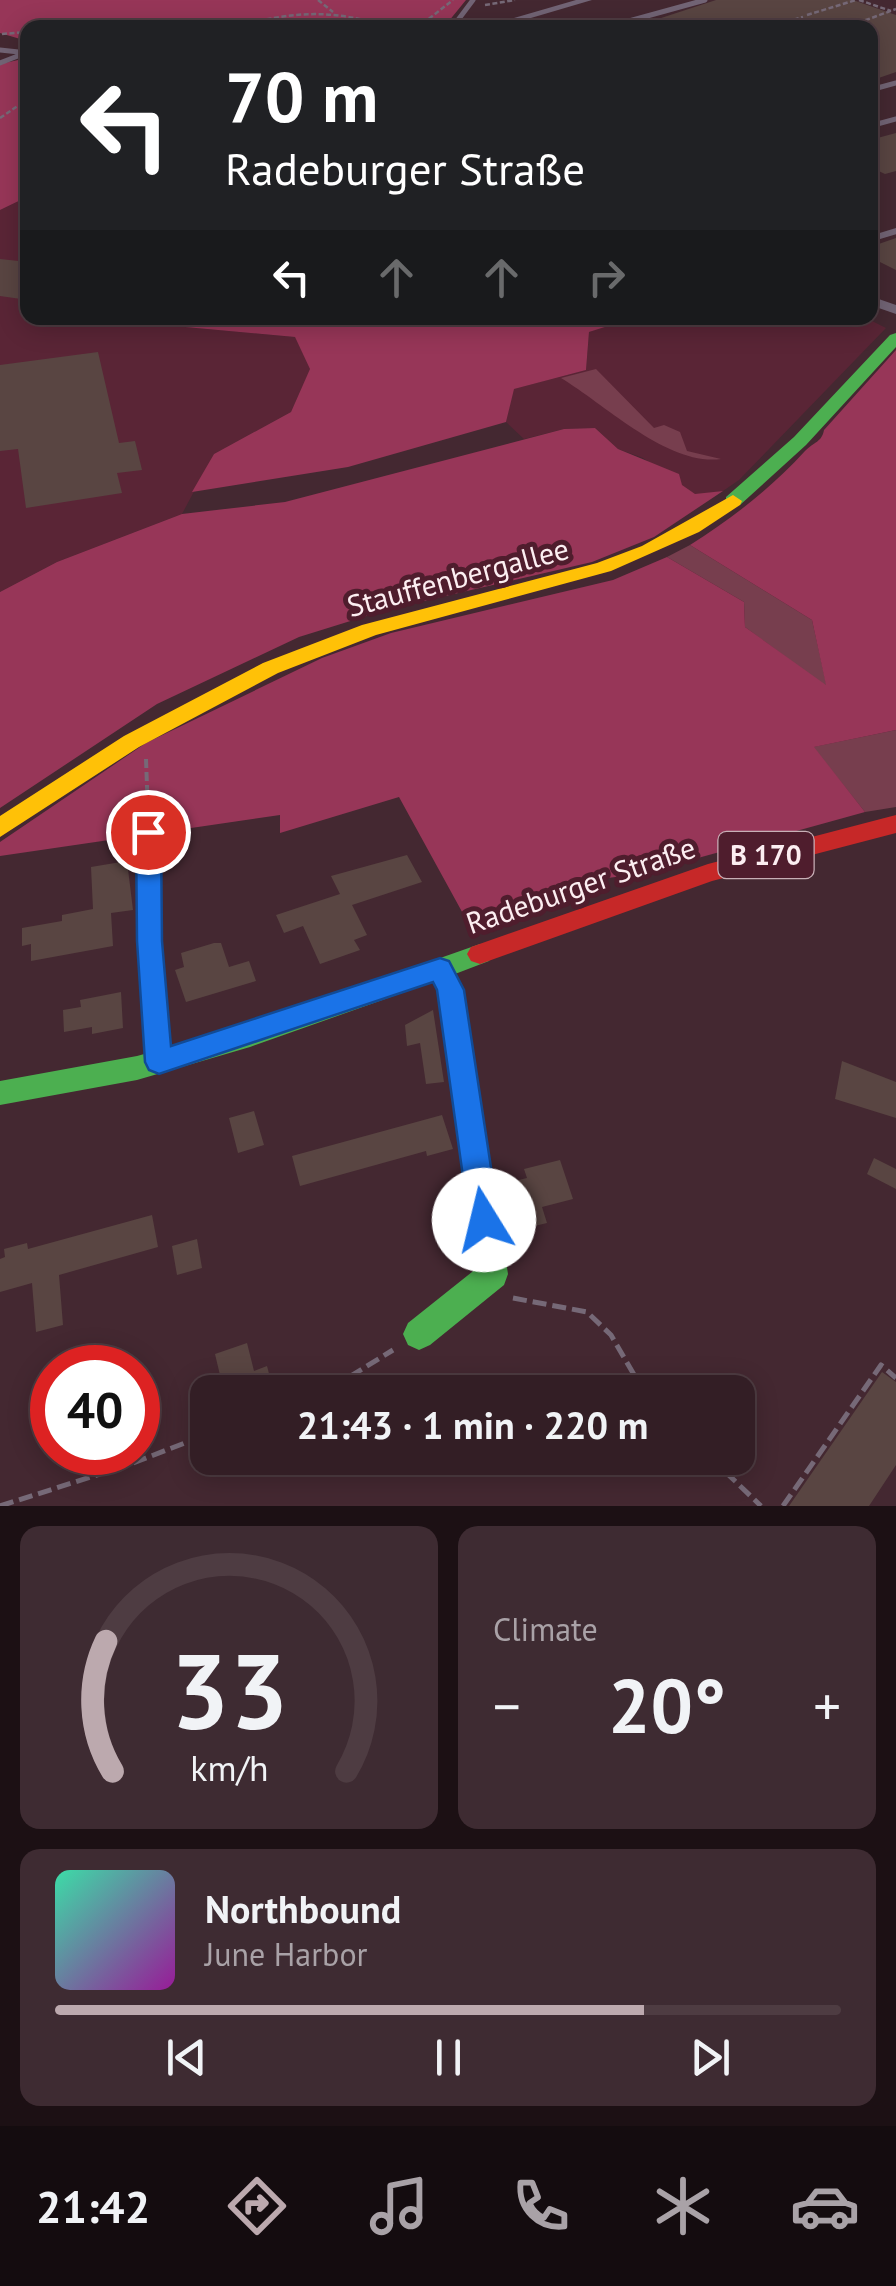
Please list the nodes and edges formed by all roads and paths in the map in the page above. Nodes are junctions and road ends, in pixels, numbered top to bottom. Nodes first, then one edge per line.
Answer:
1 (318, 0) edge
2 (453, 0) edge
3 (515, 0) edge
4 (587, 0) edge
5 (705, 0) edge
6 (858, 0) edge
7 (472, 2) edge
8 (896, 9) edge
9 (891, 11) junction
10 (335, 14) junction
11 (267, 20) edge
12 (370, 20) edge
13 (427, 20) edge
14 (513, 20) edge
15 (631, 20) edge
16 (791, 20) edge
17 (866, 20) edge
18 (896, 338) edge
19 (147, 729) junction
20 (896, 824) edge
21 (0, 828) edge
22 (148, 832) joint
23 (440, 969) junction
24 (159, 1062) junction
25 (0, 1093) edge
26 (476, 1290) junction
27 (420, 1334) joint
28 (353, 1375) edge
29 (634, 1375) edge
30 (896, 1378) edge
31 (190, 1441) edge
32 (729, 1475) edge
33 (0, 1506) edge
34 (761, 1506) edge
35 (783, 1506) edge

1 - 10 path
2 - 13 path
3 - 7 path
4 - 14 street
5 - 15 lane
6 - 9 path
6 - 16 path
8 - 9 path
9 - 17 path
10 - 11 path
10 - 12 path
18 - 19 main road, Stauffenbergallee
19 - 21 main road, Stauffenbergallee
19 - 22 path
20 - 23 main road, Radeburger Straße / B 170
22 - 24 street
23 - 24 main road, Radeburger Straße / B 170
23 - 26 main road
24 - 25 main road, Radeburger Straße / B 170
26 - 27 main road
26 - 29 path
27 - 28 path
30 - 35 path
31 - 33 path
32 - 34 path

